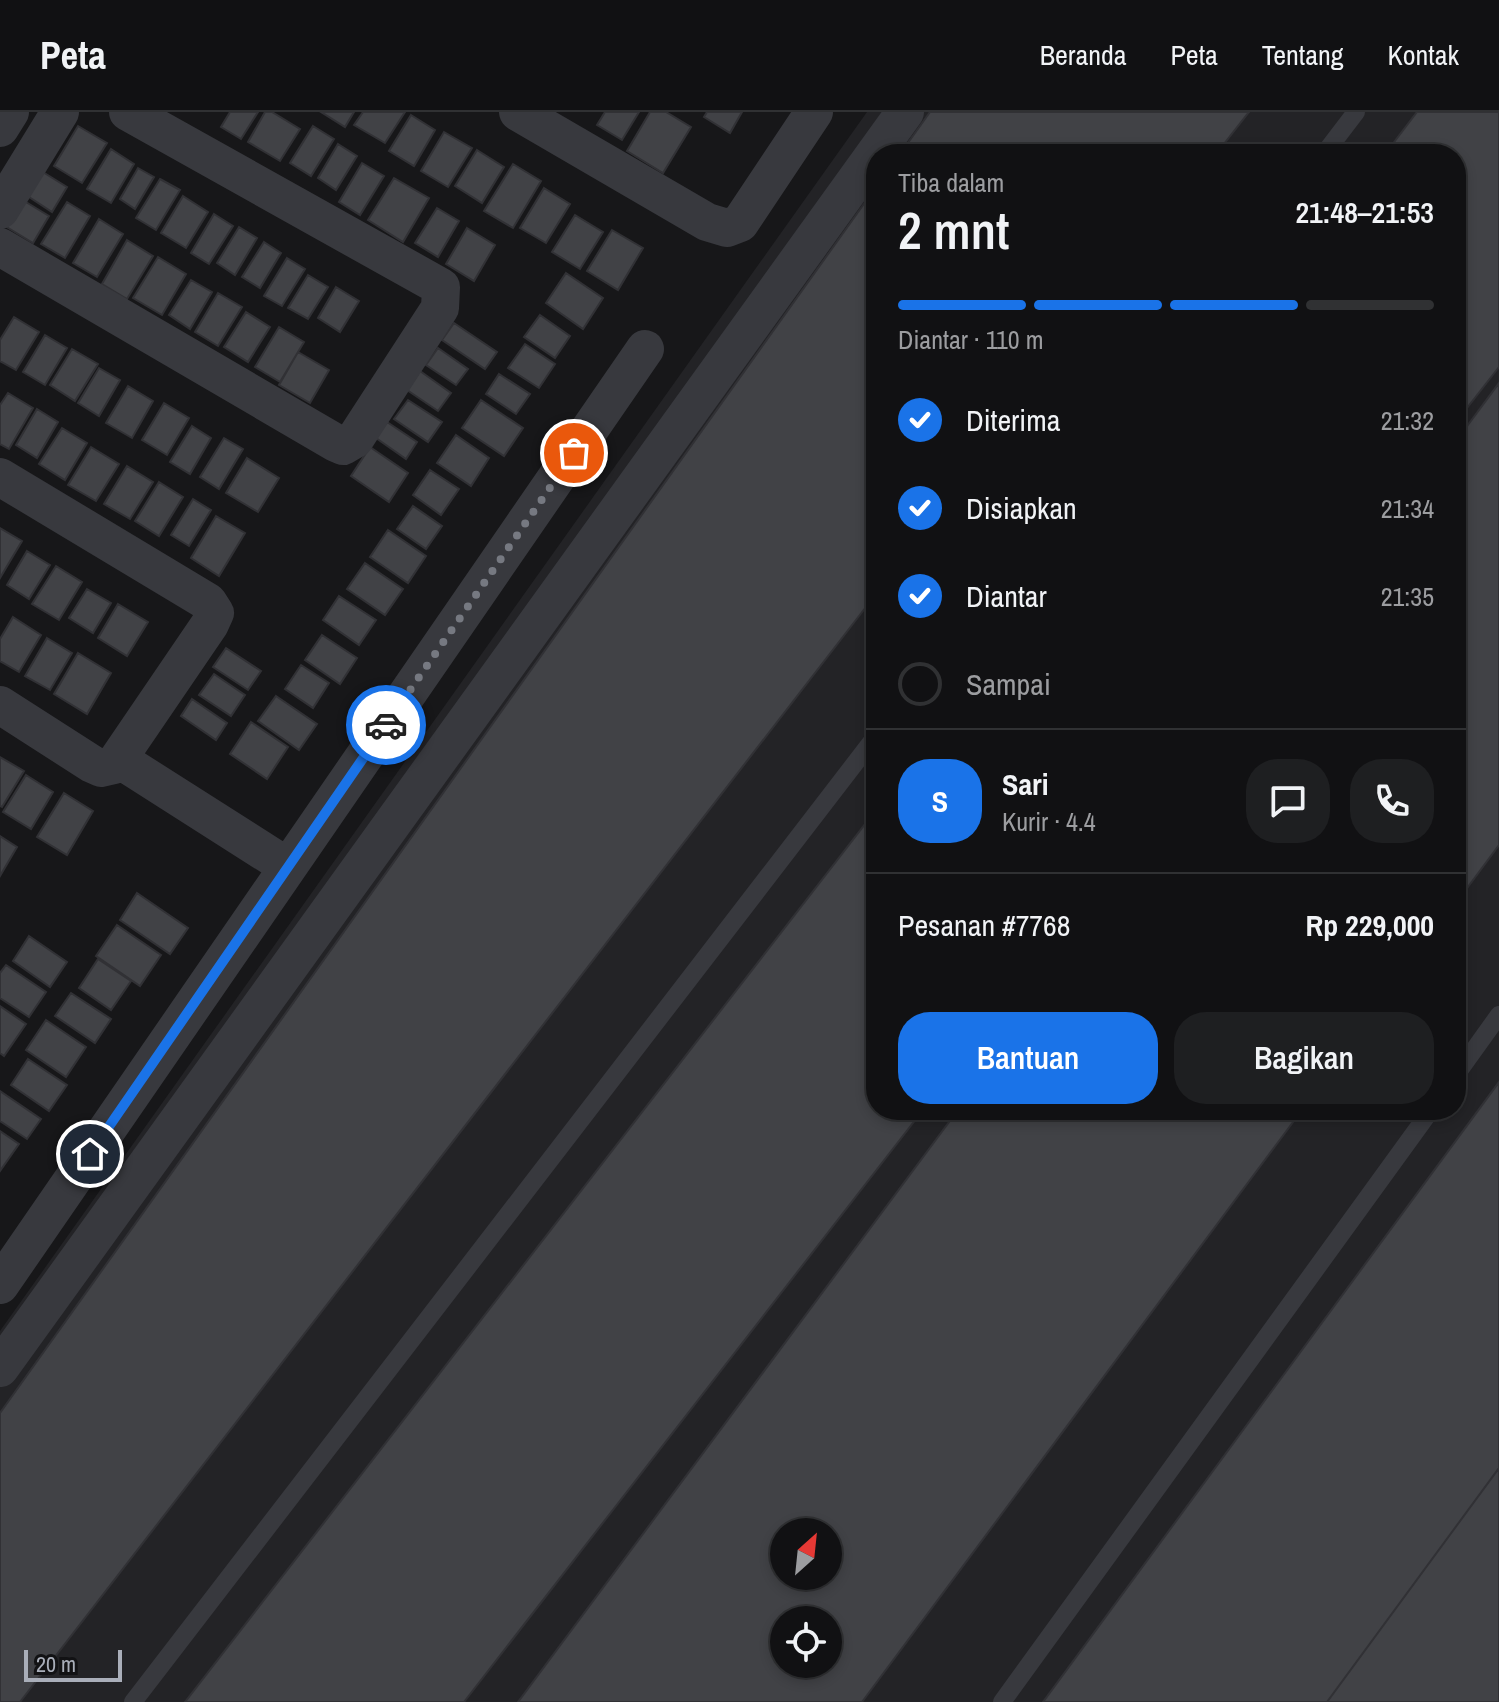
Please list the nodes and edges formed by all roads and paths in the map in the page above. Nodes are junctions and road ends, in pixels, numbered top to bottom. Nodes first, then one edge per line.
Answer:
1 (10, 112) edge
2 (60, 112) edge
3 (128, 112) edge
4 (518, 112) edge
5 (814, 112) edge
6 (905, 112) edge
7 (1356, 112) edge
8 (0, 128) edge
9 (882, 144) edge
10 (1332, 144) edge
11 (866, 166) edge
12 (0, 210) edge
13 (0, 247) edge
14 (645, 349) dead end
15 (0, 477) edge
16 (0, 705) edge
17 (866, 749) edge
18 (120, 760) junction
19 (288, 867) junction
20 (1499, 1015) edge
21 (1466, 1061) edge
22 (1424, 1120) edge
23 (0, 1285) edge
24 (0, 1368) edge
25 (133, 1702) edge
26 (1002, 1702) edge

1 - 8 street
2 - 12 street
3 - 13 street
4 - 5 street
6 - 9 street
7 - 10 lane
11 - 24 street
14 - 19 street
15 - 18 street
16 - 18 street
17 - 25 lane
18 - 19 street
19 - 23 street
20 - 21 lane
22 - 26 lane

